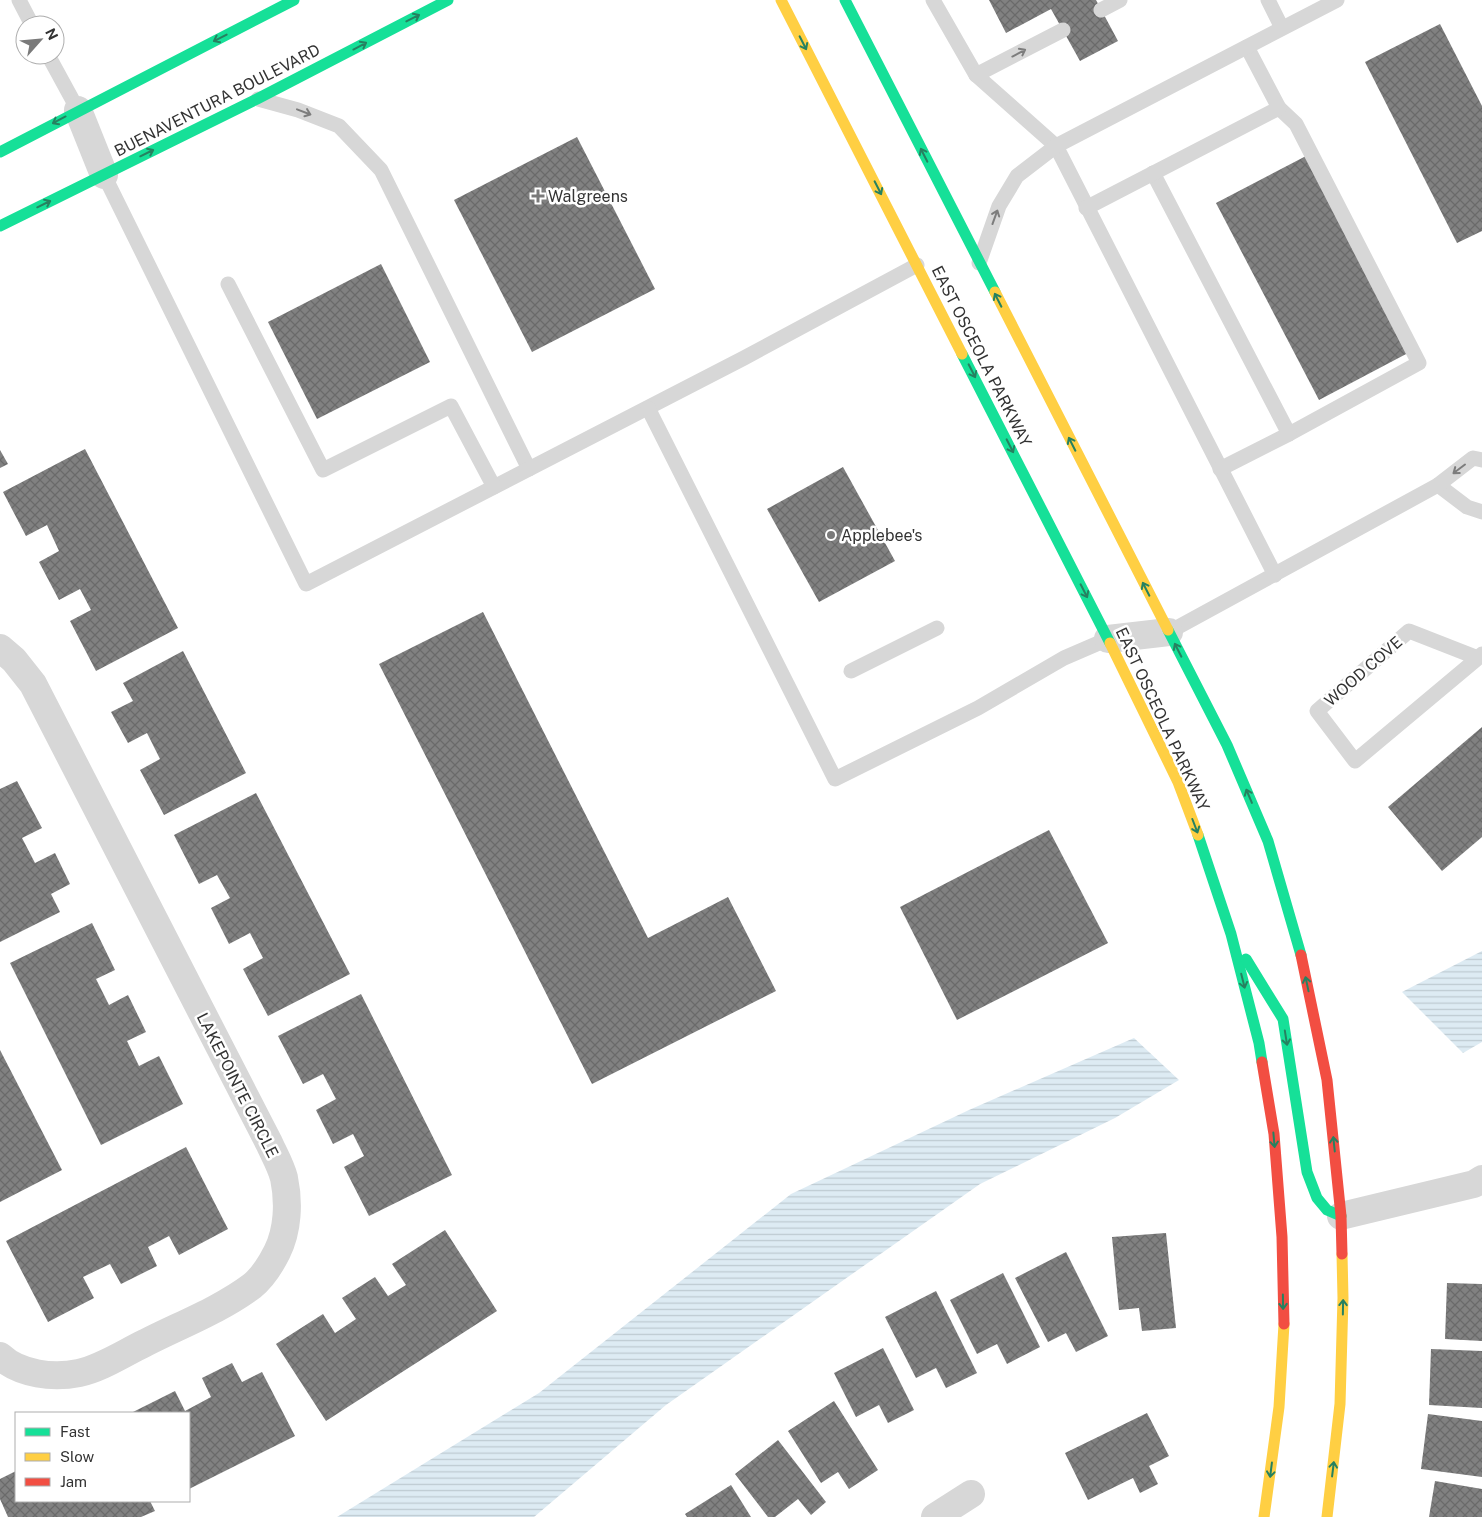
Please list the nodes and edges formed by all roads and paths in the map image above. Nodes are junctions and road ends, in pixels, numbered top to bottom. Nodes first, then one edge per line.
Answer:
1 (18, 0) edge
2 (259, 0) edge
3 (294, 0) edge
4 (448, 0) edge
5 (781, 0) edge
6 (845, 0) edge
7 (932, 0) edge
8 (1120, 0) edge
9 (1268, 0) edge
10 (1337, 0) edge
11 (1101, 10) dead end
12 (26, 15) edge
13 (240, 28) junction
14 (1282, 28) junction
15 (1063, 30) dead end
16 (1247, 47) junction
17 (53, 65) edge
18 (976, 75) junction
19 (257, 98) junction
20 (1279, 108) junction
21 (78, 110) junction
22 (1056, 146) junction
23 (0, 152) edge
24 (1153, 173) junction
25 (104, 175) junction
26 (1086, 208) junction
27 (0, 226) edge
28 (979, 263) junction
29 (917, 265) junction
30 (228, 284) dead end
31 (648, 408) junction
32 (1288, 434) junction
33 (1482, 460) edge
34 (529, 469) junction
35 (1220, 469) junction
36 (1438, 485) junction
37 (494, 487) junction
38 (1482, 512) edge
39 (1275, 575) junction
40 (937, 628) dead end
41 (1169, 632) junction
42 (1108, 639) junction
43 (0, 648) edge
44 (1480, 656) edge
45 (851, 671) dead end
46 (1231, 934) junction
47 (1482, 1179) edge
48 (1341, 1216) junction
49 (0, 1356) edge
50 (971, 1494) dead end
51 (935, 1517) edge
52 (1264, 1517) edge
53 (1327, 1517) edge

1 - 12 lane
2 - 13 lane
3 - 13 main road
19 -> 4 main road, BUENAVENTURA BOULEVARD
5 -> 29 main road, EAST OSCEOLA PARKWAY
28 -> 6 main road
7 - 18 lane
8 - 11 lane
9 - 14 lane
10 - 14 lane
13 -> 21 main road
14 - 16 lane
18 -> 15 lane
16 - 20 lane
16 - 22 lane
17 - 21 lane
18 - 22 lane
25 -> 19 main road, BUENAVENTURA BOULEVARD
19 -> 34 lane
20 - 24 lane
20 - 32 lane
21 -> 23 main road
21 - 25 street
22 - 26 lane
28 -> 22 lane
24 - 26 lane
24 - 32 lane
27 -> 25 main road, BUENAVENTURA BOULEVARD
25 - 37 lane
26 - 35 lane
41 -> 28 main road
29 - 31 lane
29 -> 42 main road, EAST OSCEOLA PARKWAY
30 - 37 lane
31 - 34 lane
31 - 42 lane
32 - 35 lane
33 -> 36 lane
34 - 37 lane
35 - 39 lane
36 - 38 lane
36 - 39 lane
39 - 41 lane
40 - 45 lane
41 - 42 street
48 -> 41 main road
42 -> 46 main road, EAST OSCEOLA PARKWAY
43 - 49 street, LAKEPOINTE CIRCLE
44 - 44 lane, WOOD COVE
46 -> 48 main road
46 -> 52 main road, EAST OSCEOLA PARKWAY
47 - 48 street
53 -> 48 main road
50 - 51 street

